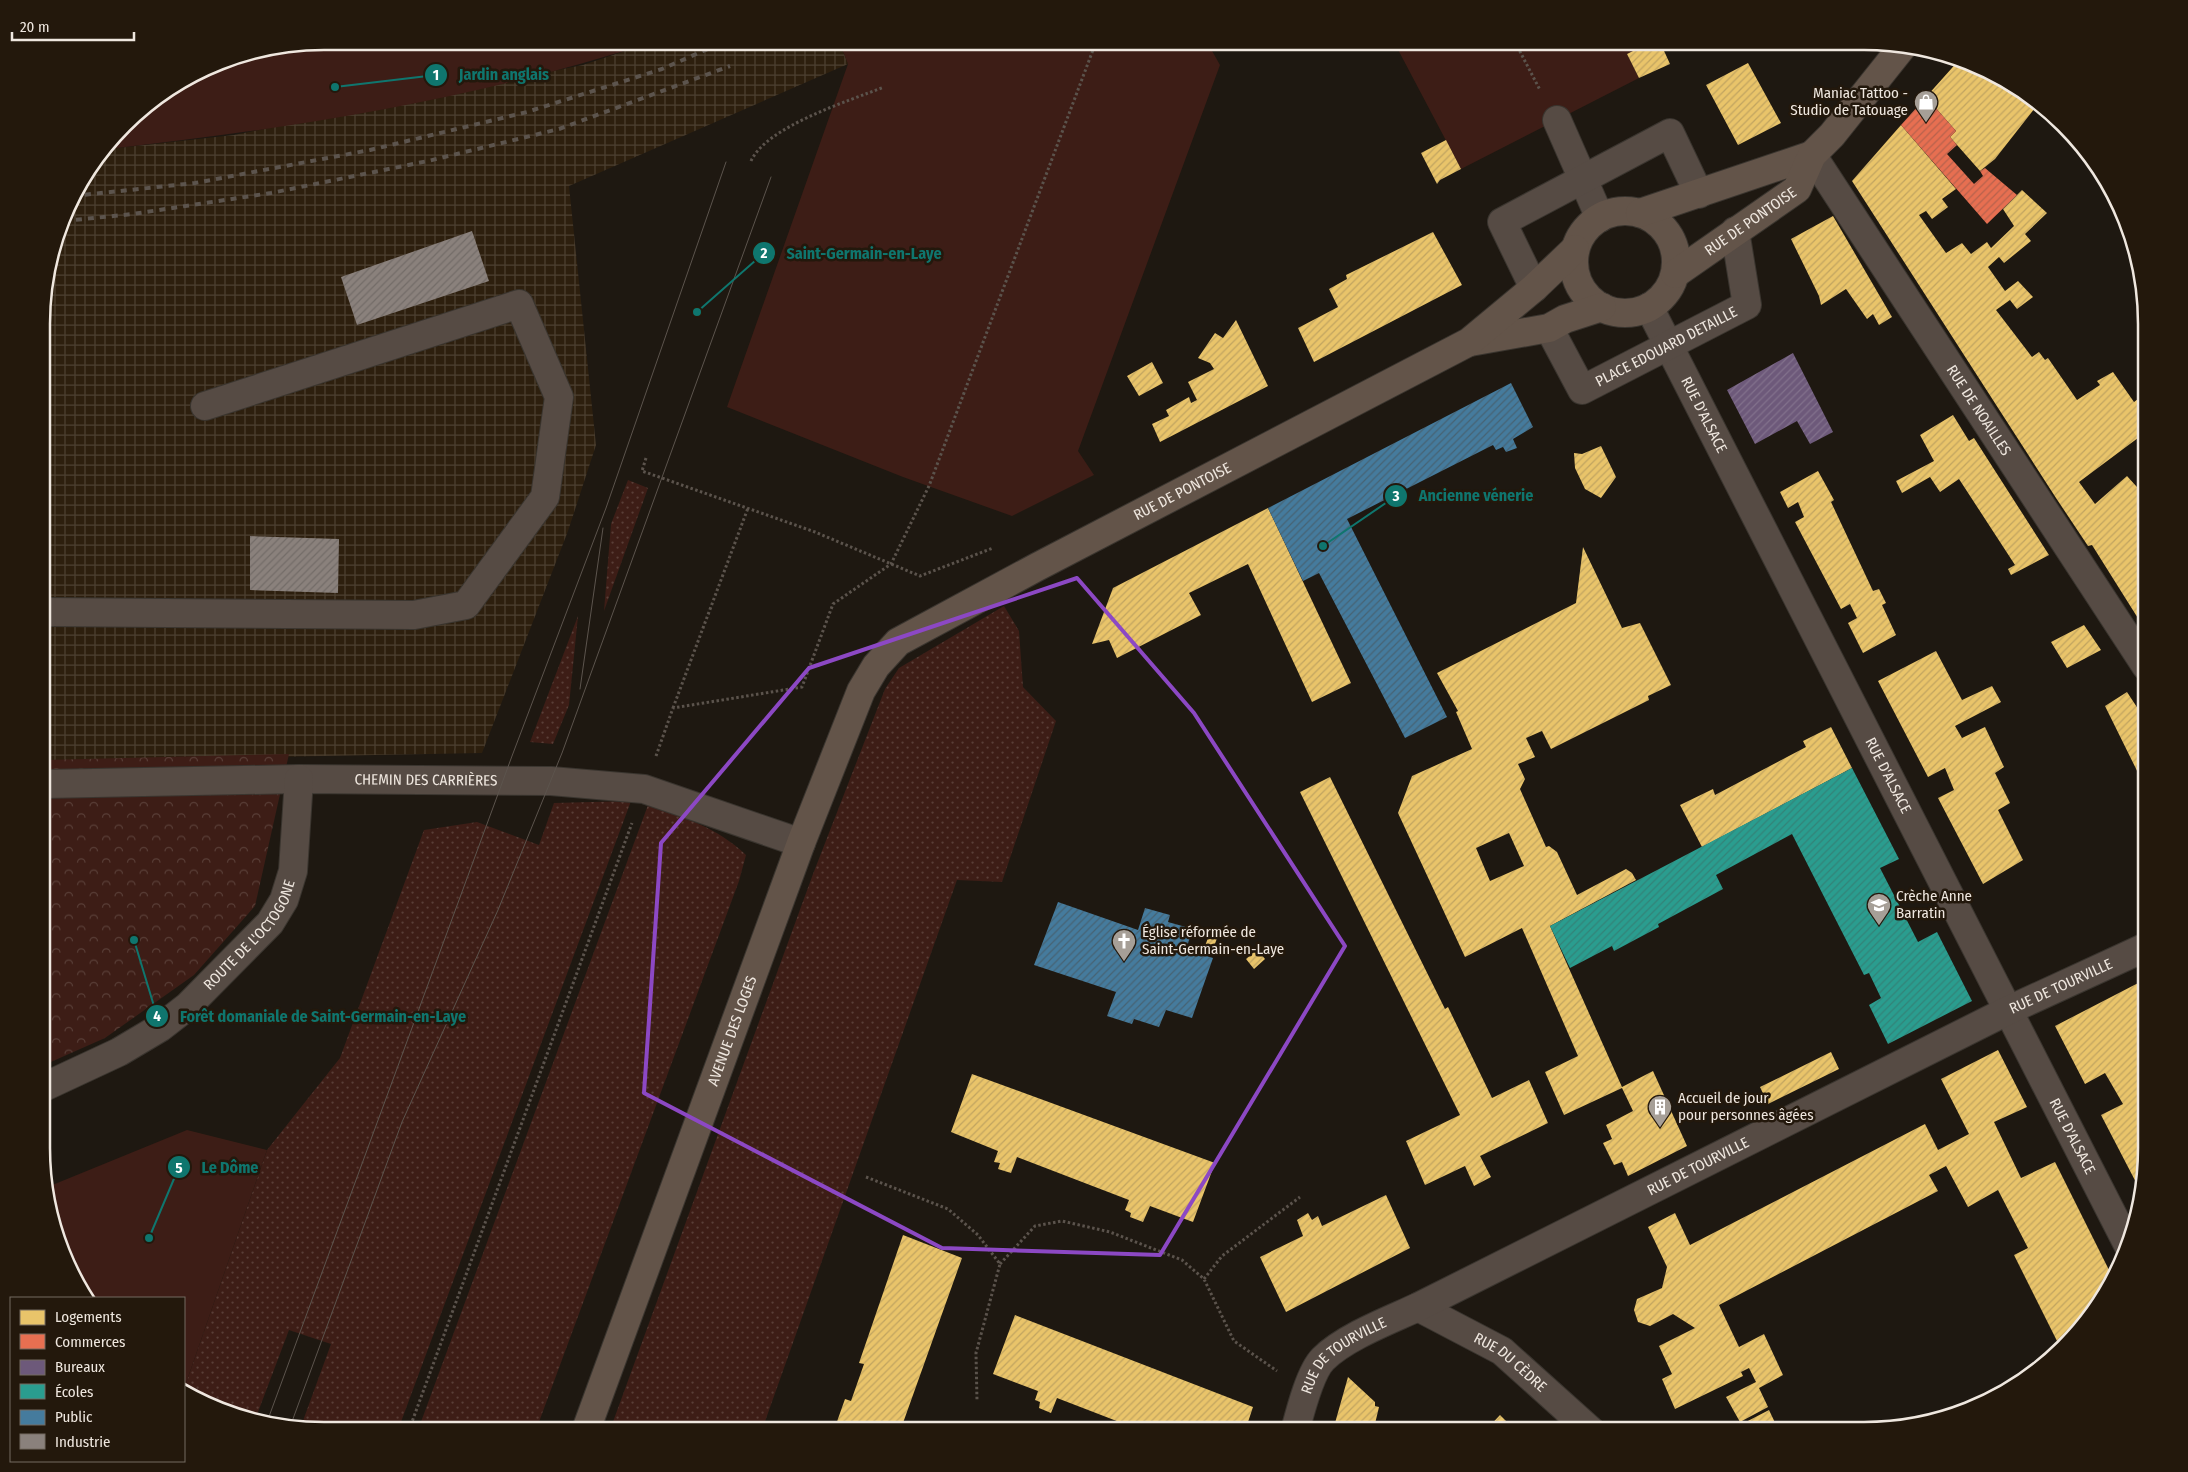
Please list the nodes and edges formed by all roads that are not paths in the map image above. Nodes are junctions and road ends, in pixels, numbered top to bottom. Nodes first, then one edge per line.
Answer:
1 (1898, 52) edge
2 (1557, 120) road end
3 (1812, 155) junction
4 (1583, 179) junction
5 (1699, 194) junction
6 (1640, 212) junction
7 (1600, 218) junction
8 (1735, 231) junction
9 (1576, 250) junction
10 (1675, 274) junction
11 (1534, 288) junction
12 (1602, 307) junction
13 (1649, 307) junction
14 (1549, 328) junction
15 (1469, 342) junction
16 (1668, 345) junction
17 (204, 406) dead end
18 (50, 612) edge
19 (898, 642) joint
20 (2138, 654) edge
21 (299, 779) junction
22 (50, 784) edge
23 (801, 843) junction
24 (2138, 951) edge
25 (2009, 1010) junction
26 (50, 1084) edge
27 (2123, 1235) edge
28 (1418, 1307) junction
29 (589, 1422) edge
30 (1297, 1422) edge
31 (1581, 1422) edge

1 - 3 main road, RUE DE PONTOISE
2 - 4 street
3 - 5 main road, RUE DE PONTOISE
3 - 8 main road, RUE DE PONTOISE
3 - 20 street, RUE DE NOAILLES
4 - 5 street
4 - 7 street
4 - 11 street
5 - 6 main road, RUE DE PONTOISE
6 - 7 main road
6 - 10 main road
7 - 9 main road
8 - 10 main road, RUE DE PONTOISE
8 - 16 street, PLACE EDOUARD DETAILLE
9 - 11 main road, RUE DE PONTOISE
9 - 12 main road
10 - 13 main road
11 - 15 main road, RUE DE PONTOISE
12 - 13 main road
12 - 14 main road, RUE DE PONTOISE
13 - 16 street, RUE D'ALSACE
14 - 15 main road, RUE DE PONTOISE
14 - 16 street, PLACE EDOUARD DETAILLE
15 - 19 main road, RUE DE PONTOISE
16 - 25 street, RUE D'ALSACE
17 - 18 street
19 - 23 main road, AVENUE DES LOGES
21 - 22 street, CHEMIN DES CARRIÈRES
21 - 23 street, CHEMIN DES CARRIÈRES
21 - 26 street, ROUTE DE L'OCTOGONE
23 - 29 main road, AVENUE DES LOGES
24 - 25 street, RUE DE TOURVILLE
25 - 27 street, RUE D'ALSACE
25 - 28 street, RUE DE TOURVILLE
28 - 30 street, RUE DE TOURVILLE
28 - 31 street, RUE DU CÈDRE

